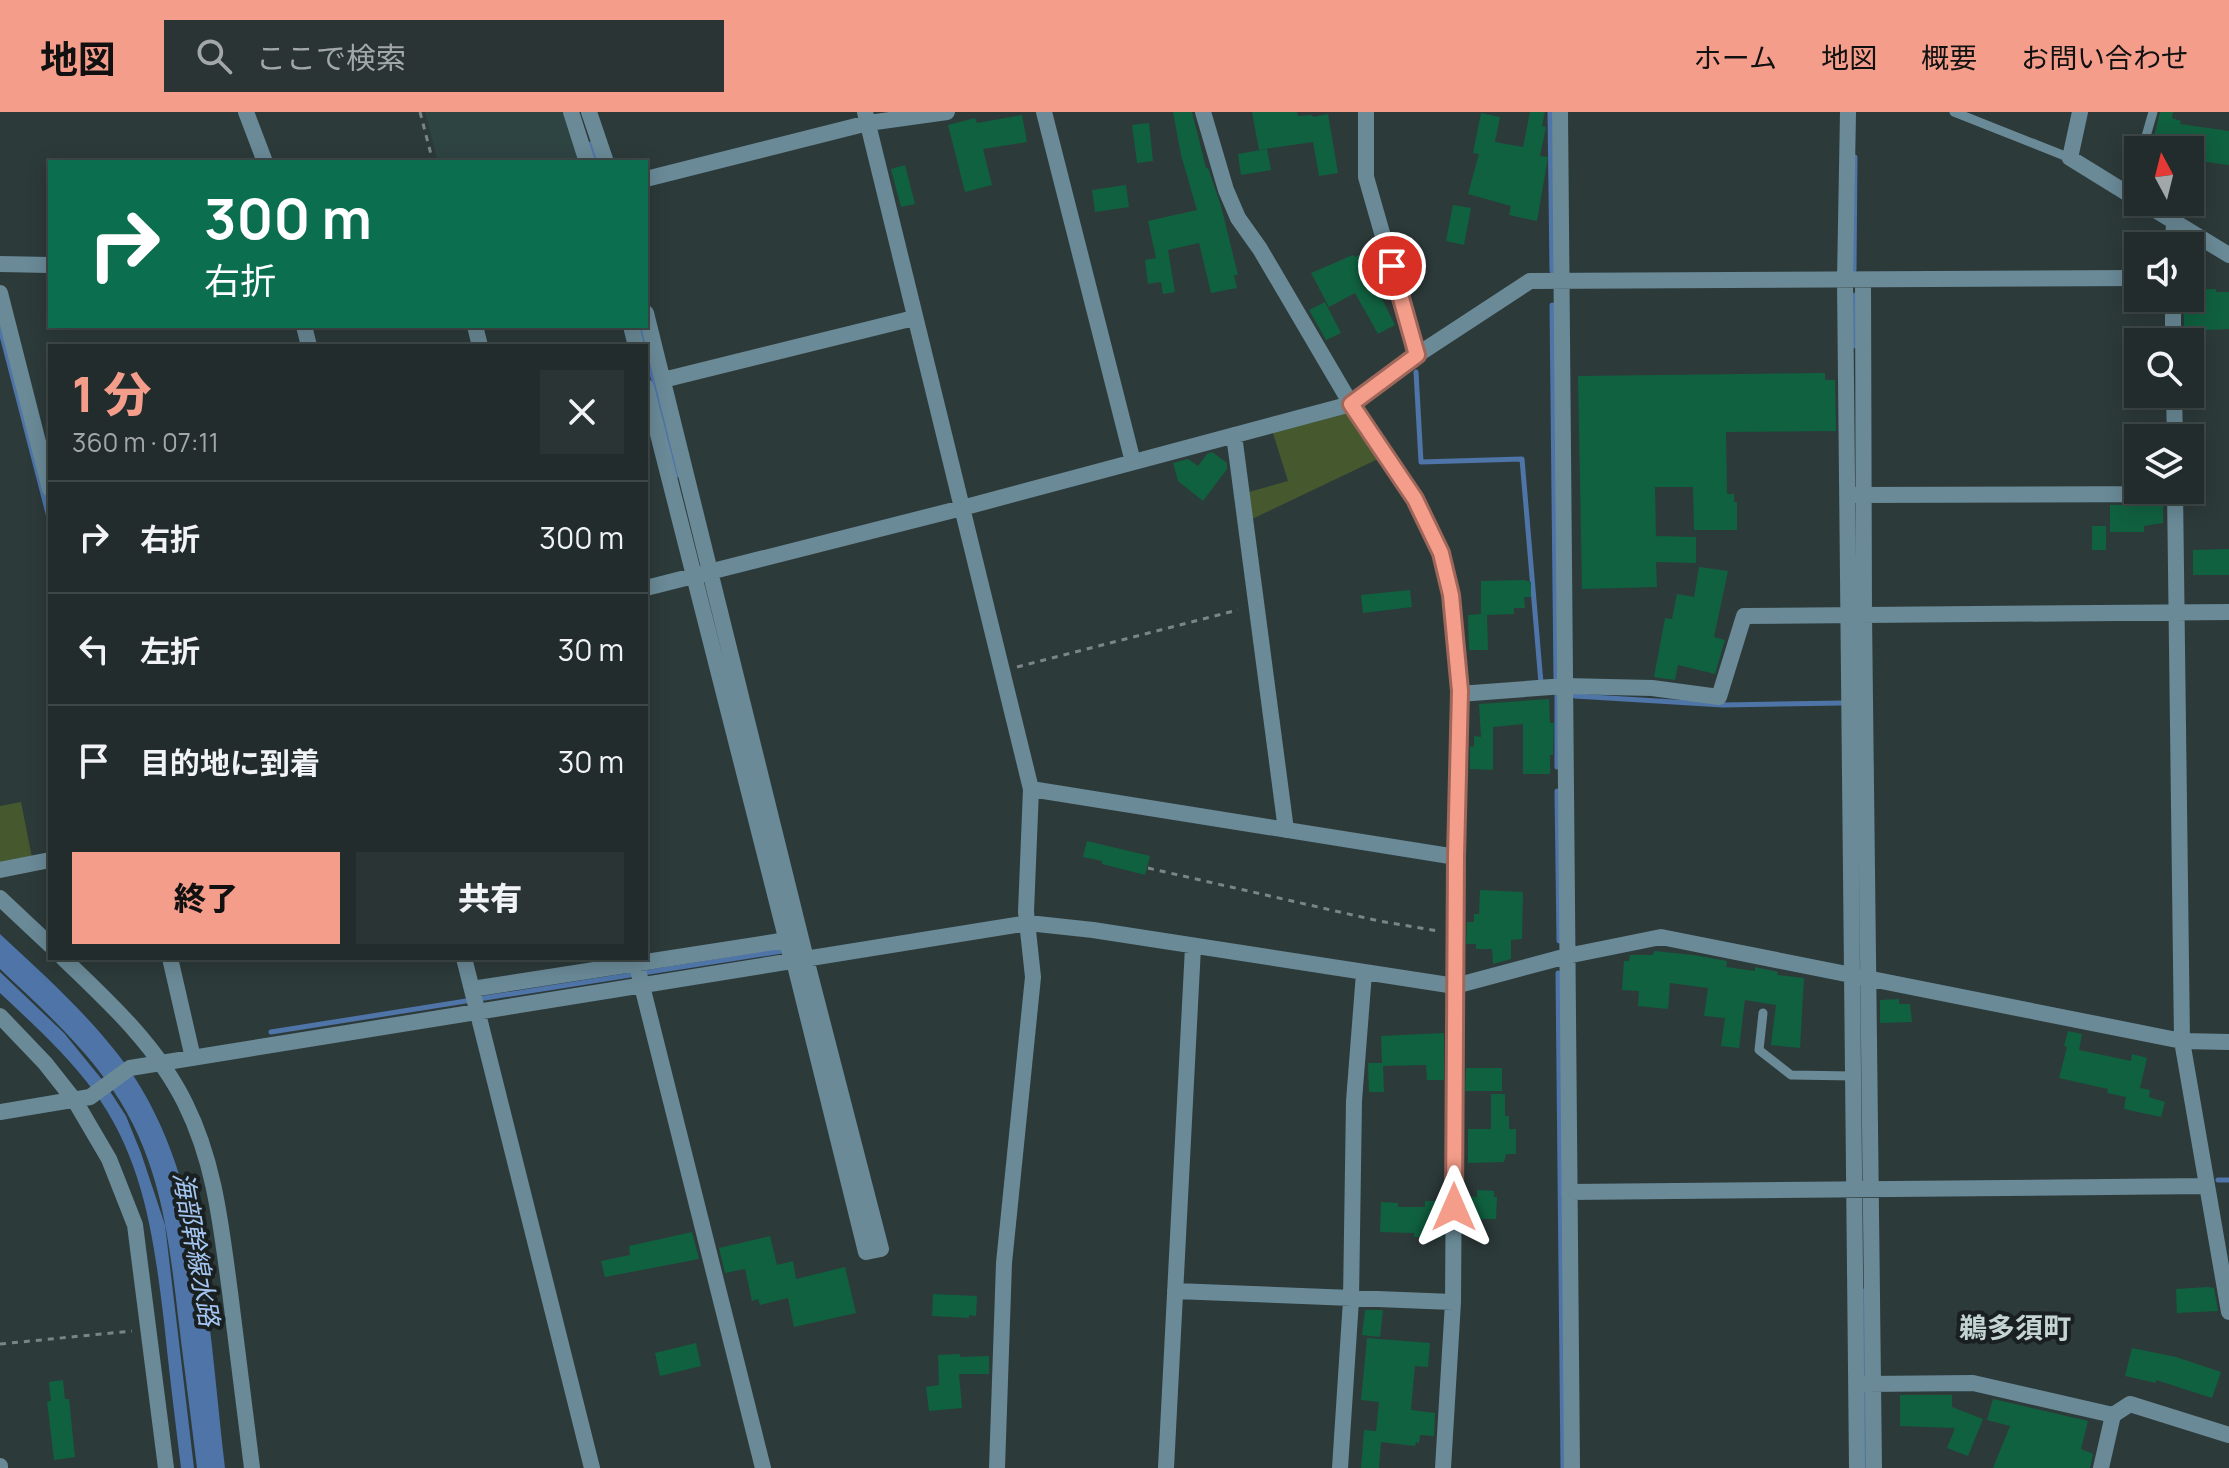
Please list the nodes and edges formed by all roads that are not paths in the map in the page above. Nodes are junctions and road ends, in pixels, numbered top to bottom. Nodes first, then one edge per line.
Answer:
1 (246, 112) edge
2 (571, 112) edge
3 (589, 112) edge
4 (947, 112) edge
5 (1044, 112) edge
6 (1203, 112) edge
7 (1366, 112) edge
8 (1560, 112) edge
9 (1848, 112) edge
10 (1954, 112) edge
11 (2080, 112) edge
12 (2153, 112) edge
13 (866, 118) edge
14 (2146, 136) edge
15 (2070, 158) junction
16 (264, 160) edge
17 (586, 160) edge
18 (605, 160) edge
19 (648, 178) edge
20 (2124, 190) edge
21 (2166, 216) edge
22 (2174, 221) junction
23 (2174, 232) edge
24 (2229, 255) edge
25 (0, 264) edge
26 (48, 265) edge
27 (2124, 278) edge
28 (1845, 280) junction
29 (1863, 280) junction
30 (1561, 282) junction
31 (0, 293) edge
32 (914, 318) junction
33 (648, 321) edge
34 (1417, 355) junction
35 (663, 380) junction
36 (648, 395) edge
37 (1351, 404) junction
38 (1234, 435) junction
39 (1133, 462) junction
40 (48, 481) edge
41 (2124, 492) edge
42 (1856, 495) junction
43 (2176, 504) edge
44 (962, 508) junction
45 (711, 572) junction
46 (694, 576) junction
47 (648, 588) edge
48 (2177, 612) junction
49 (2229, 612) edge
50 (1856, 615) junction
51 (1565, 686) junction
52 (1459, 694) junction
53 (1031, 789) junction
54 (1286, 830) junction
55 (1456, 857) junction
56 (48, 860) edge
57 (0, 870) edge
58 (0, 898) edge
59 (1028, 923) junction
60 (48, 943) edge
61 (1193, 947) junction
62 (793, 954) junction
63 (1567, 956) junction
64 (65, 960) edge
65 (170, 960) edge
66 (464, 960) edge
67 (638, 971) edge
68 (1364, 973) junction
69 (1860, 977) junction
70 (1455, 986) junction
71 (474, 1000) junction
72 (1763, 1013) dead end
73 (0, 1016) edge
74 (2182, 1041) junction
75 (2229, 1042) edge
76 (193, 1058) junction
77 (161, 1063) junction
78 (1853, 1076) junction
79 (82, 1099) junction
80 (0, 1112) edge
81 (2207, 1186) junction
82 (1863, 1190) junction
83 (1569, 1192) junction
84 (1175, 1291) junction
85 (1351, 1300) junction
86 (1453, 1302) junction
87 (2229, 1312) edge
88 (1865, 1384) junction
89 (2113, 1415) junction
90 (2229, 1435) edge
91 (166, 1468) edge
92 (252, 1468) edge
93 (592, 1468) edge
94 (763, 1468) edge
95 (997, 1468) edge
96 (1166, 1468) edge
97 (1340, 1468) edge
98 (1443, 1468) edge
99 (1572, 1468) edge
100 (1857, 1468) edge
101 (1874, 1468) edge
102 (2101, 1468) edge

1 - 16 street
2 - 17 street
3 - 18 street
4 - 13 street
5 - 39 street
6 - 37 street
7 - 34 street
8 - 30 street
9 - 28 street
10 - 15 lane
11 - 15 street
12 - 14 lane
13 - 19 street
13 - 32 street
15 - 20 street
21 - 22 street
22 - 23 street
22 - 24 street
25 - 26 street
27 - 29 street
28 - 29 street
28 - 30 street
28 - 42 street
29 - 42 street
30 - 34 street
30 - 51 street
31 - 40 street
32 - 35 street
32 - 44 street
33 - 35 street
34 - 37 street
35 - 45 street
36 - 46 street
37 - 38 street
37 - 52 street
38 - 39 street
38 - 54 street
39 - 44 street
41 - 42 street
42 - 50 street
43 - 48 street
44 - 45 street
44 - 53 street
45 - 46 street
45 - 62 street
46 - 47 street
46 - 62 street
48 - 49 street
48 - 50 street
48 - 74 street
50 - 51 street
50 - 69 street
51 - 52 street
51 - 63 street
52 - 55 street
53 - 54 street
53 - 59 street
54 - 55 street
55 - 70 street
56 - 57 street
58 - 60 street
59 - 61 street
59 - 62 street
59 - 95 street
61 - 68 street
61 - 84 street
62 - 62 street
62 - 67 street
63 - 69 street
63 - 70 street
63 - 83 street
64 - 77 street
65 - 76 street
66 - 71 street
67 - 71 street
67 - 71 street
67 - 94 street
68 - 70 street
68 - 85 street
69 - 74 street
69 - 78 street
69 - 82 street
70 - 86 street
71 - 76 street
71 - 93 street
72 - 78 lane
73 - 79 street
74 - 75 street
74 - 81 street
76 - 77 street
77 - 79 street
77 - 92 street
78 - 82 street
79 - 80 street
79 - 91 street
81 - 82 street
81 - 87 street
82 - 83 street
82 - 88 street
83 - 99 street
84 - 85 street
84 - 96 street
85 - 86 street
85 - 97 street
86 - 98 street
88 - 89 street
88 - 100 street
88 - 101 street
89 - 90 street
89 - 102 street

